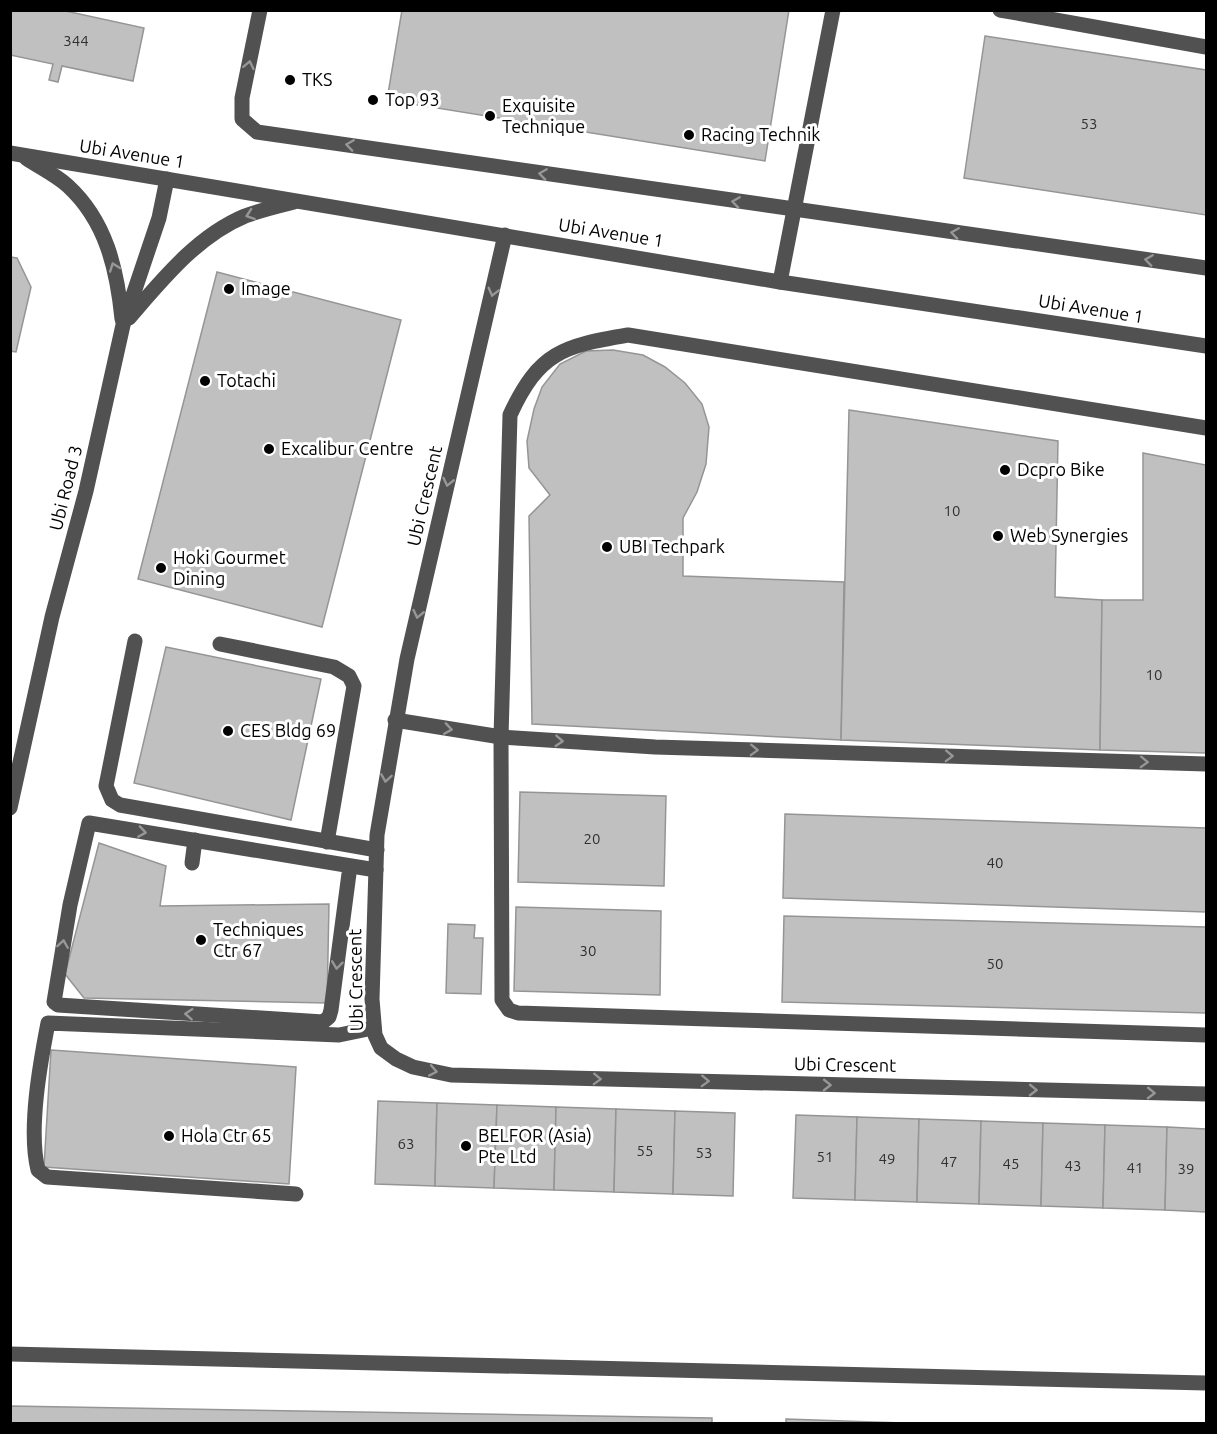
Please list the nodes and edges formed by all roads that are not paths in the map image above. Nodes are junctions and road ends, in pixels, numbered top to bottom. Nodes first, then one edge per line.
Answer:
1 (260, 10) edge
2 (833, 10) edge
3 (1000, 10) edge
4 (1206, 47) edge
5 (16, 154) edge
6 (167, 179) junction
7 (297, 201) junction
8 (794, 210) junction
9 (505, 235) junction
10 (1206, 268) edge
11 (780, 282) junction
12 (123, 325) junction
13 (1206, 346) edge
14 (1206, 428) edge
15 (135, 640) dead end
16 (220, 644) dead end
17 (395, 720) junction
18 (501, 737) junction
19 (1206, 764) edge
20 (10, 808) edge
21 (195, 840) junction
22 (327, 842) junction
23 (377, 850) junction
24 (192, 863) dead end
25 (350, 866) junction
26 (376, 870) junction
27 (373, 1028) junction
28 (1206, 1035) edge
29 (1206, 1094) edge
30 (296, 1194) dead end
31 (10, 1354) edge
32 (1206, 1383) edge

8 -> 1 street
2 - 8 street
3 - 4 street
5 - 6 street, Ubi Avenue 1
12 -> 5 street
6 - 7 street, Ubi Avenue 1
6 - 12 street, Ubi Road 3
7 - 9 street, Ubi Avenue 1
7 -> 12 street
10 -> 8 street
8 - 11 street
9 - 11 street, Ubi Avenue 1
9 -> 17 street, Ubi Crescent
11 - 13 street, Ubi Avenue 1
12 - 20 street, Ubi Road 3
14 - 18 street
15 - 22 street
16 - 22 street
17 -> 18 street
17 -> 23 street, Ubi Crescent
18 -> 19 street
18 - 28 street
21 - 24 street
21 - 25 street
25 -> 21 street
22 - 23 street
23 - 26 street, Ubi Crescent
25 - 26 street
26 - 27 street, Ubi Crescent
27 -> 29 street, Ubi Crescent
27 - 30 street
31 - 32 street

